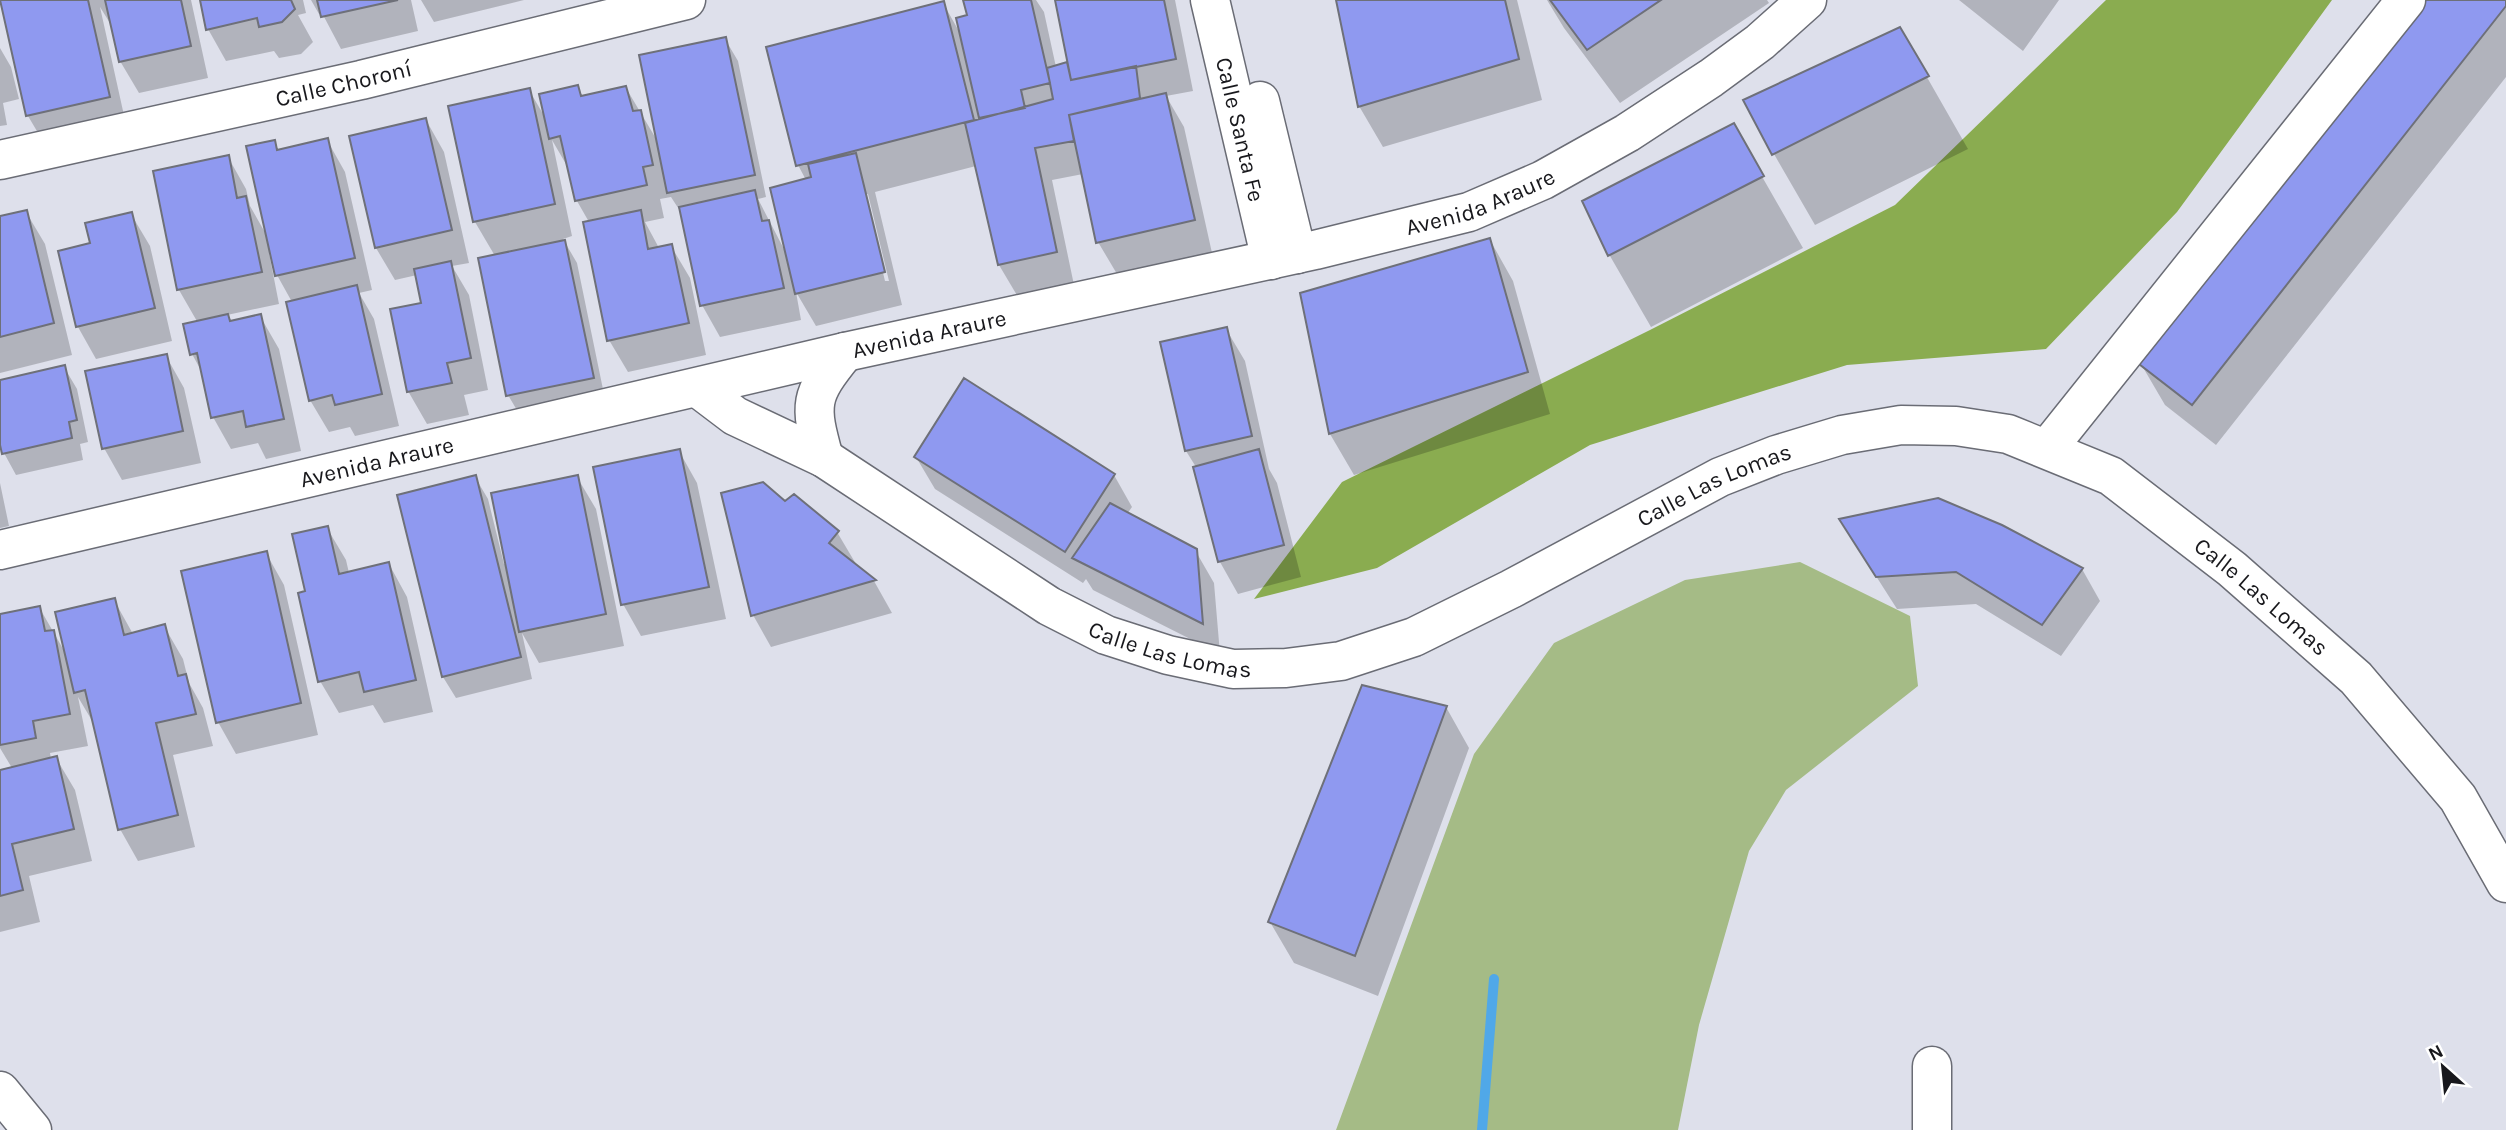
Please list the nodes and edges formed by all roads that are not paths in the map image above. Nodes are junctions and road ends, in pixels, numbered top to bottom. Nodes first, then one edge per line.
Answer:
1 (686, 0) edge
2 (1210, 0) edge
3 (1237, 0) edge
4 (1807, 0) edge
5 (2406, 0) edge
6 (0, 160) edge
7 (1284, 257) junction
8 (845, 352) junction
9 (698, 388) junction
10 (2047, 449) junction
11 (824, 458) junction
12 (0, 550) edge
13 (2506, 883) edge
14 (1932, 1066) dead end
15 (0, 1091) edge
16 (32, 1130) edge
17 (1933, 1130) edge

1 - 6 street, Calle Choroní
2 - 7 street, Calle Santa Fe
3 - 7 street, Calle Santa Fe
4 - 7 street, Avenida Araure
5 - 10 street
7 - 8 street, Avenida Araure
8 - 9 street, Avenida Araure
8 - 11 street
9 - 11 street, Calle Las Lomas
9 - 12 street, Avenida Araure
10 - 11 street, Calle Las Lomas
10 - 13 street, Calle Las Lomas
14 - 17 street
15 - 16 street

